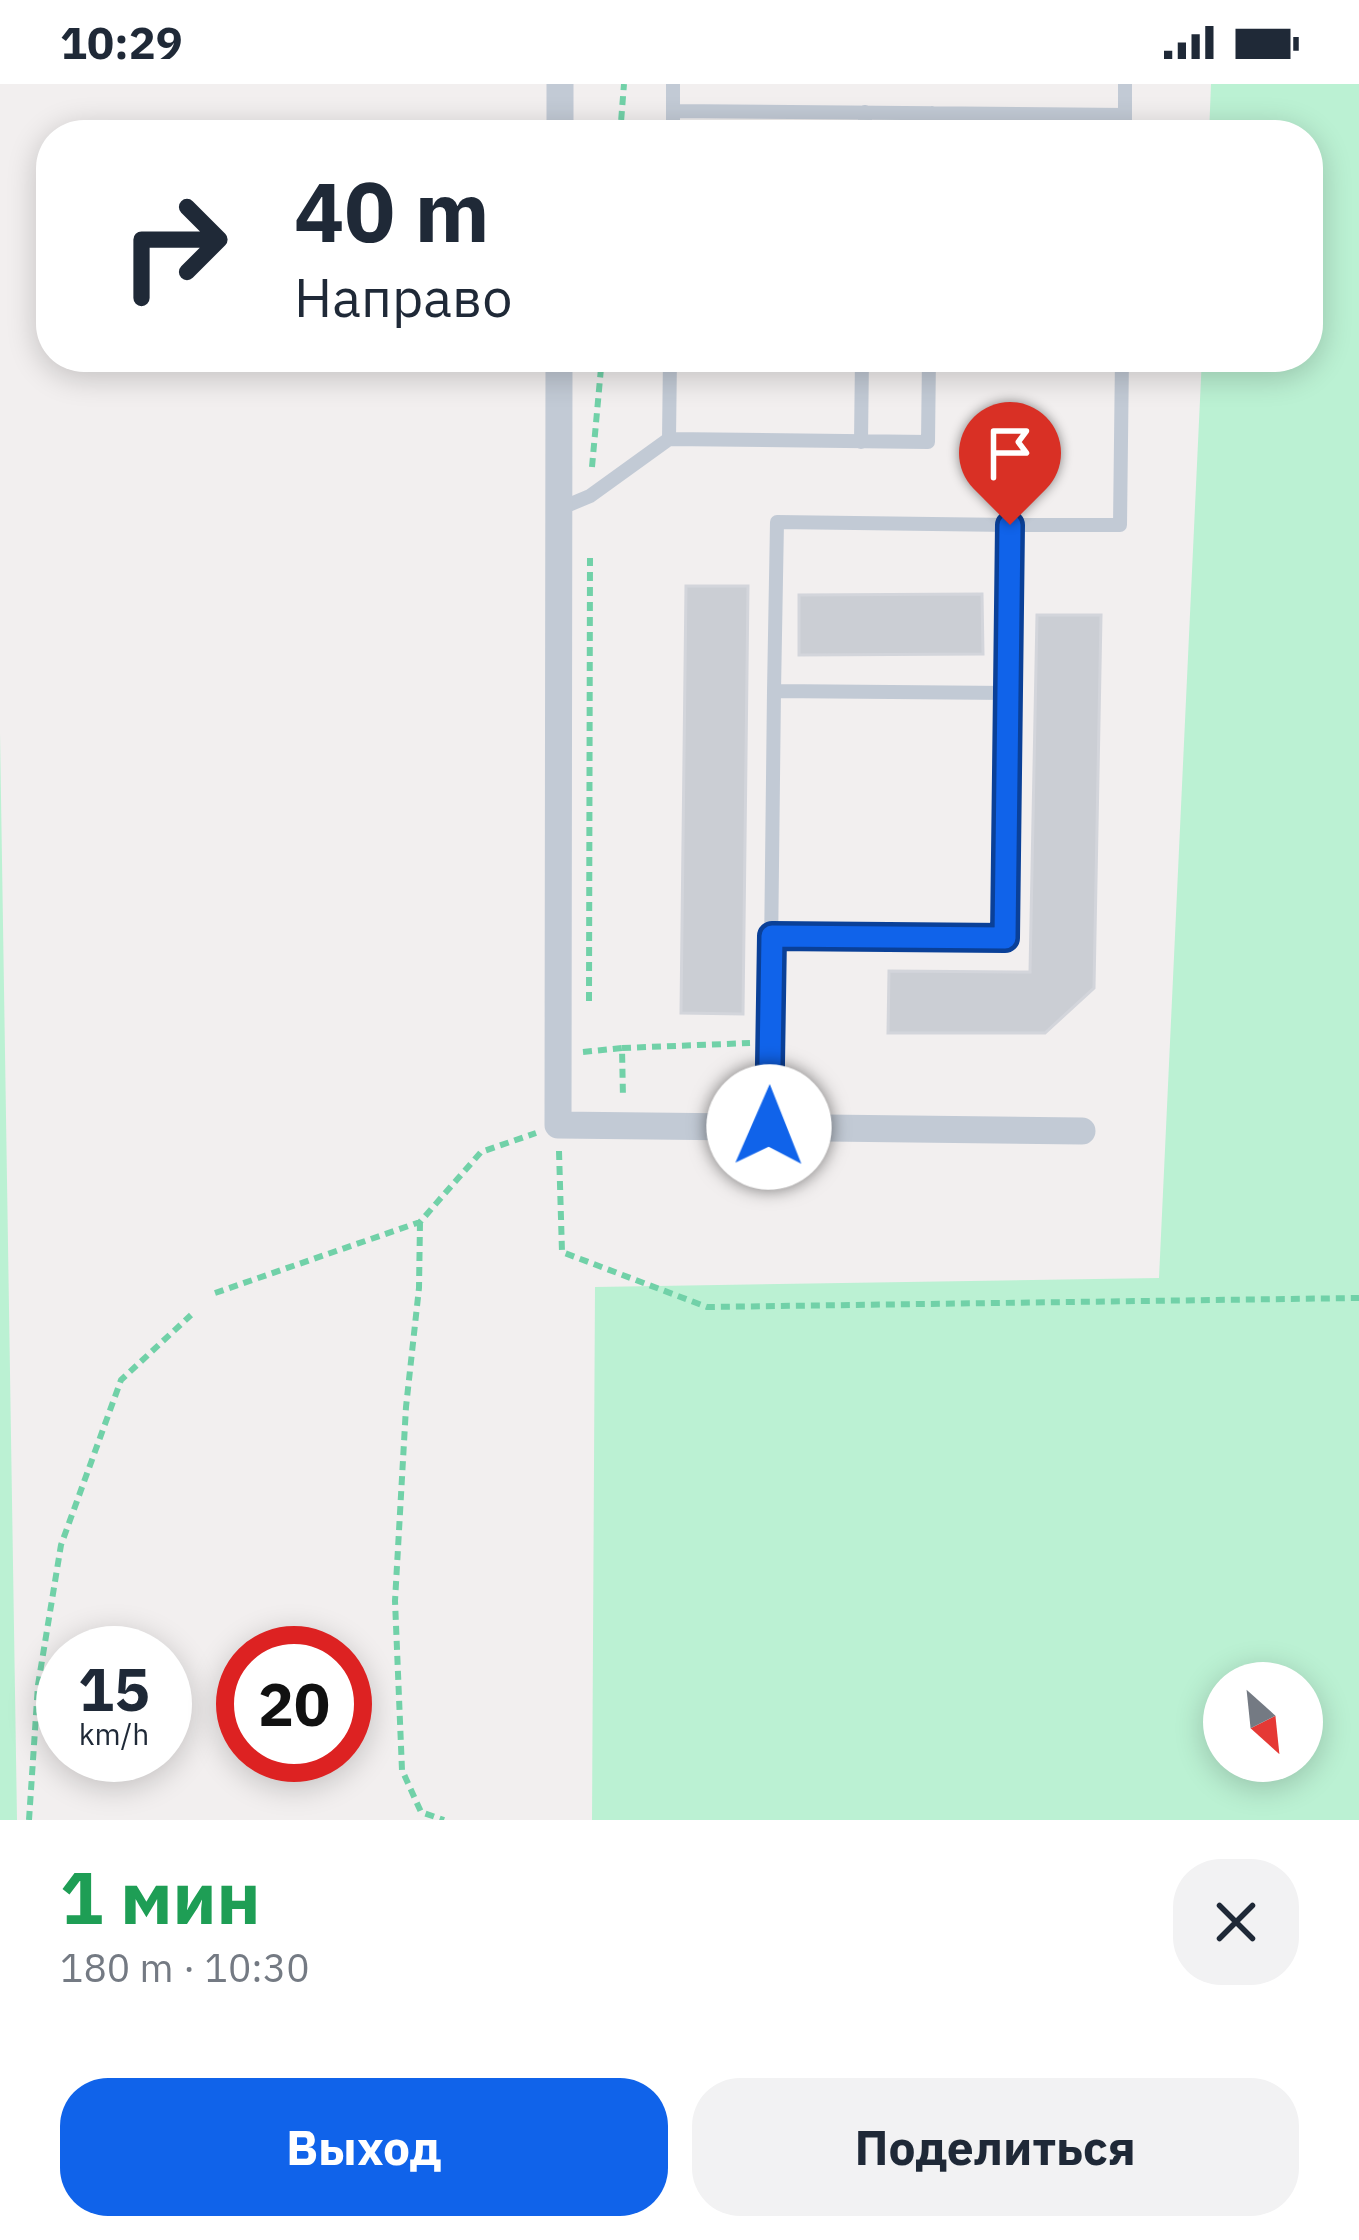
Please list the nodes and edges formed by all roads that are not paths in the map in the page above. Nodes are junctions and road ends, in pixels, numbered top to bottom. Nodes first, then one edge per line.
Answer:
1 (560, 84) edge
2 (673, 84) edge
3 (1126, 84) edge
4 (673, 111) junction
5 (865, 112) junction
6 (932, 113) junction
7 (1125, 115) junction
8 (560, 120) edge
9 (673, 120) edge
10 (865, 120) edge
11 (932, 120) edge
12 (1125, 120) edge
13 (559, 372) edge
14 (670, 372) edge
15 (862, 372) edge
16 (929, 372) edge
17 (1122, 372) edge
18 (669, 440) junction
19 (861, 442) junction
20 (558, 510) junction
21 (1010, 525) junction
22 (774, 691) junction
23 (1008, 693) junction
24 (772, 936) junction
25 (769, 1127) junction
26 (1082, 1130) dead end

1 - 8 street
2 - 4 lane
3 - 7 lane
4 - 5 lane
4 - 9 lane
5 - 6 lane
5 - 10 lane
6 - 7 lane
6 - 11 lane
7 - 12 lane
13 - 20 street
14 - 18 lane
15 - 19 lane
16 - 19 lane
17 - 21 lane
18 - 19 lane
18 - 20 lane
20 - 25 street
21 - 22 lane
21 - 23 lane
22 - 23 lane
22 - 24 lane
23 - 24 lane
24 - 25 lane
25 - 26 street

